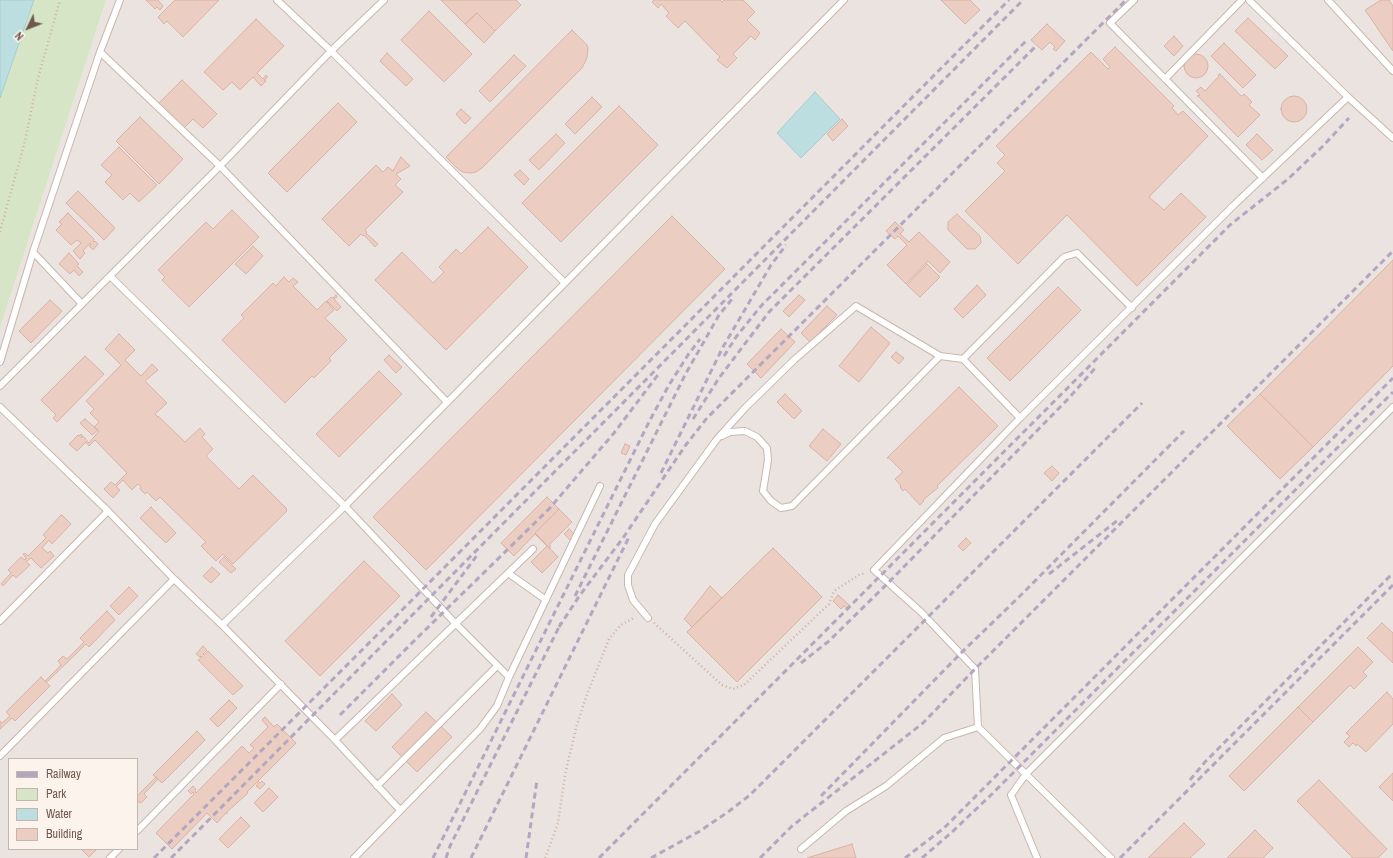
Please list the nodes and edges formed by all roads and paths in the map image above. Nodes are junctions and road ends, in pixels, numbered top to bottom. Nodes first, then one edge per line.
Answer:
1 (60, 0) edge
2 (120, 0) edge
3 (384, 0) edge
4 (844, 0) edge
5 (1134, 0) edge
6 (1242, 0) edge
7 (1249, 0) edge
8 (1328, 0) edge
9 (281, 1) edge
10 (331, 51) junction
11 (100, 52) junction
12 (1393, 71) edge
13 (1165, 79) junction
14 (1348, 97) junction
15 (1393, 138) edge
16 (220, 166) junction
17 (1262, 178) junction
18 (0, 232) edge
19 (33, 252) junction
20 (110, 276) junction
21 (565, 283) junction
22 (82, 304) junction
23 (1132, 308) junction
24 (940, 356) junction
25 (963, 359) junction
26 (0, 362) edge
27 (0, 386) edge
28 (447, 402) junction
29 (0, 407) edge
30 (1393, 407) edge
31 (1020, 418) junction
32 (718, 439) junction
33 (600, 486) dead end
34 (345, 506) junction
35 (108, 511) junction
36 (533, 549) dead end
37 (874, 570) junction
38 (508, 573) junction
39 (174, 579) junction
40 (546, 600) junction
41 (648, 618) junction
42 (0, 620) edge
43 (456, 624) junction
44 (222, 625) junction
45 (497, 666) junction
46 (509, 677) junction
47 (281, 684) junction
48 (978, 727) junction
49 (335, 740) junction
50 (0, 756) edge
51 (1026, 774) junction
52 (376, 786) junction
53 (400, 810) junction
54 (138, 830) edge
55 (801, 849) dead end
56 (118, 850) edge
57 (110, 858) edge
58 (354, 858) edge
59 (545, 858) edge
60 (1037, 858) edge
61 (1111, 858) edge

1 - 18 path
2 - 11 lane
3 - 10 lane
4 - 21 lane
5 - 13 lane
6 - 13 lane
7 - 14 lane
8 - 12 lane
9 - 10 lane
10 - 16 lane
10 - 21 lane
11 - 16 lane
11 - 19 lane
13 - 17 lane
14 - 15 lane
14 - 17 lane
16 - 20 lane
16 - 28 lane
17 - 23 lane
19 - 22 lane
19 - 26 lane
20 - 22 lane
20 - 34 lane
21 - 28 lane
22 - 27 lane
23 - 25 lane
23 - 31 lane
24 - 25 lane
24 - 32 lane
24 - 32 lane
25 - 31 lane
28 - 34 lane
29 - 35 lane
30 - 51 lane
31 - 37 lane
32 - 41 lane
33 - 40 lane
34 - 43 lane
34 - 44 lane
35 - 39 lane
35 - 42 lane
36 - 38 lane
37 - 41 path
37 - 48 lane
38 - 40 lane
38 - 43 lane
39 - 44 lane
39 - 50 lane
40 - 46 lane
41 - 59 path
43 - 45 lane
43 - 49 lane
44 - 47 lane
45 - 46 lane
45 - 52 lane
46 - 53 lane
47 - 49 lane
47 - 54 lane
48 - 51 lane
48 - 55 lane
49 - 52 lane
51 - 60 lane
51 - 61 lane
52 - 53 lane
53 - 58 lane
56 - 57 lane

